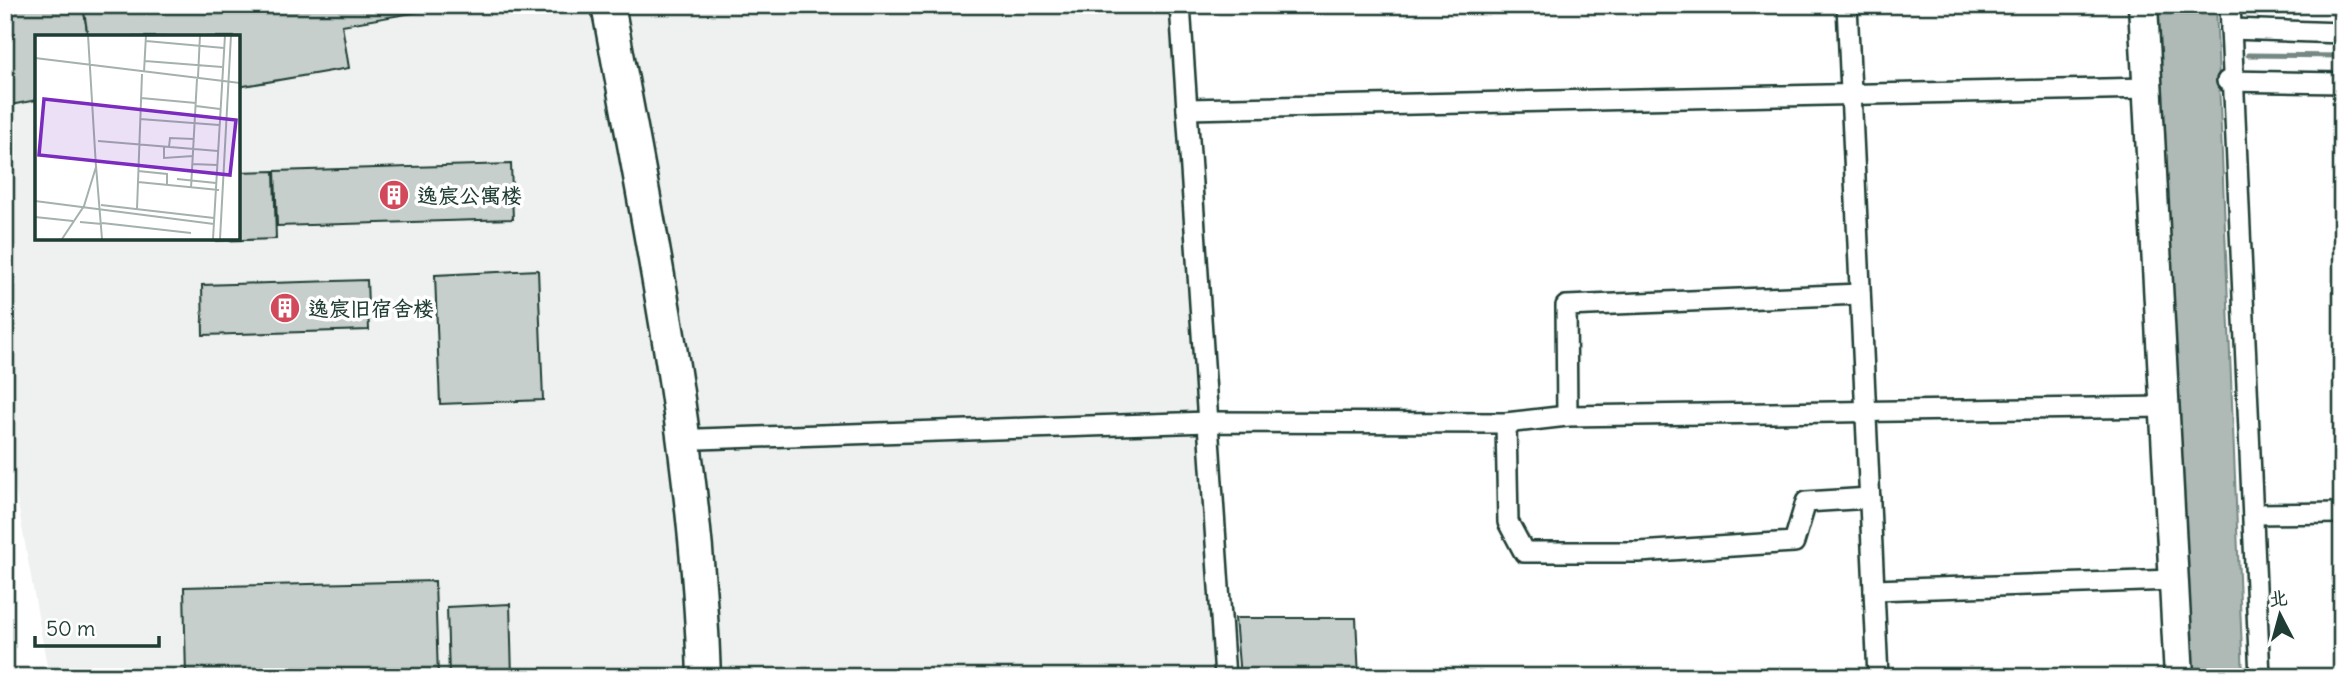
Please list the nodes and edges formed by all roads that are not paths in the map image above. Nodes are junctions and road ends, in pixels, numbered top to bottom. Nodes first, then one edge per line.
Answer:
1 (608, 5) edge
2 (624, 5) edge
3 (1180, 5) edge
4 (1847, 5) edge
5 (2143, 5) edge
6 (2230, 5) edge
7 (2231, 29) junction
8 (2342, 33) edge
9 (2230, 81) junction
10 (2342, 83) edge
11 (2148, 88) junction
12 (1851, 94) junction
13 (1187, 108) junction
14 (1860, 294) junction
15 (2165, 407) junction
16 (1866, 411) junction
17 (1567, 416) junction
18 (1208, 422) junction
19 (1506, 423) junction
20 (699, 439) junction
21 (1870, 498) junction
22 (2342, 513) edge
23 (2253, 514) junction
24 (2174, 580) junction
25 (1874, 590) junction
26 (704, 677) edge
27 (716, 677) edge
28 (1225, 677) edge
29 (1878, 677) edge
30 (2179, 677) edge
31 (2260, 677) edge

1 - 26 main road
2 - 20 main road
3 - 13 street
4 - 12 street
5 - 11 street
6 - 7 street
7 - 8 street
7 - 9 street
9 - 10 street
9 - 23 street
11 - 12 street
11 - 15 street
12 - 13 street
12 - 14 street
13 - 18 street
14 - 16 street
14 - 17 street
15 - 16 street
15 - 24 street
16 - 17 street
16 - 21 street
17 - 19 street
18 - 19 street
18 - 20 street
18 - 28 street
19 - 21 street
20 - 27 main road
21 - 25 street
22 - 23 street
23 - 31 street
24 - 25 street
24 - 30 street
25 - 29 street

